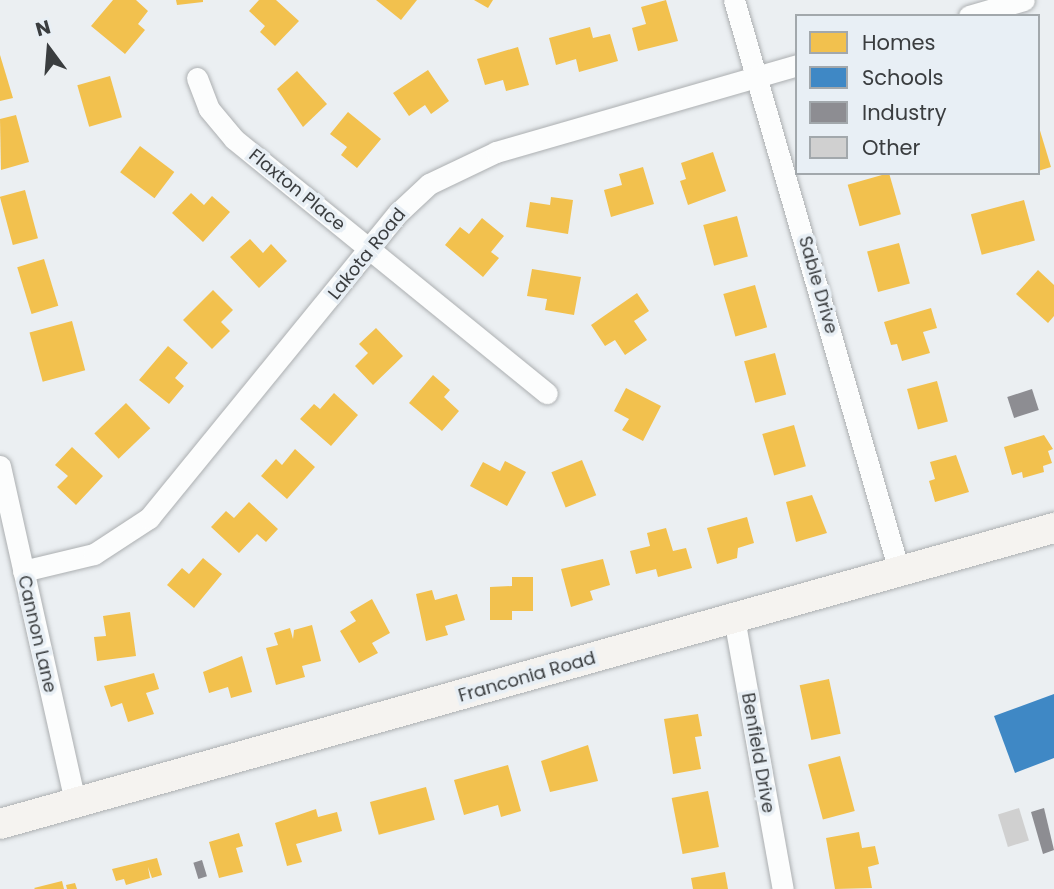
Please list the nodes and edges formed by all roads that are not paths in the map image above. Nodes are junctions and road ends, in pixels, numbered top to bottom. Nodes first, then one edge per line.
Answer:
1 (734, 0) edge
2 (1024, 0) edge
3 (976, 14) edge
4 (795, 66) edge
5 (759, 76) junction
6 (197, 78) dead end
7 (370, 249) junction
8 (547, 393) dead end
9 (0, 466) edge
10 (1054, 528) edge
11 (23, 571) junction
12 (900, 571) junction
13 (734, 618) junction
14 (75, 802) junction
15 (0, 824) edge
16 (783, 889) edge

1 - 5 street, Sable Drive
2 - 3 street
4 - 5 street, Lakota Road
5 - 7 street, Lakota Road
5 - 12 street, Sable Drive
6 - 7 street, Flaxton Place
7 - 8 street, Flaxton Place
7 - 11 street, Lakota Road
9 - 11 street, Cannon Lane
10 - 12 main road, Franconia Road
11 - 14 street, Cannon Lane
12 - 13 main road, Franconia Road
13 - 14 main road, Franconia Road
13 - 16 street, Benfield Drive
14 - 15 main road, Franconia Road

